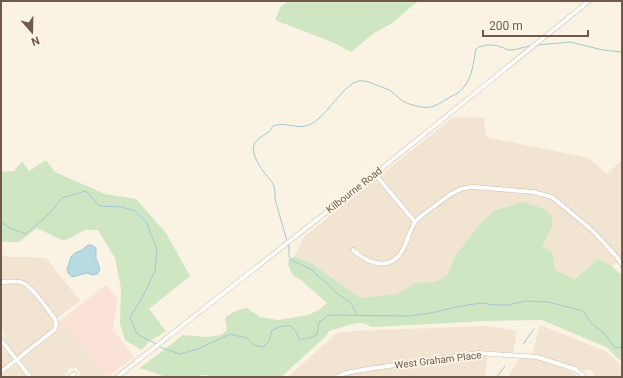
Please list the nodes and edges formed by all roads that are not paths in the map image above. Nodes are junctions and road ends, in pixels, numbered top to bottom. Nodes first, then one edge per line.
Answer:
1 (589, 1) edge
2 (376, 174) junction
3 (415, 222) junction
4 (353, 250) dead end
5 (622, 265) edge
6 (1, 282) edge
7 (1, 340) edge
8 (17, 360) junction
9 (1, 372) edge
10 (30, 377) edge
11 (117, 377) edge
12 (337, 377) edge
13 (585, 377) edge

1 - 2 street, Kilbourne Road
2 - 3 street
2 - 11 street, Kilbourne Road
3 - 4 street
3 - 5 street
6 - 8 street
7 - 8 street
8 - 9 street
8 - 10 street
12 - 13 street, West Graham Place

